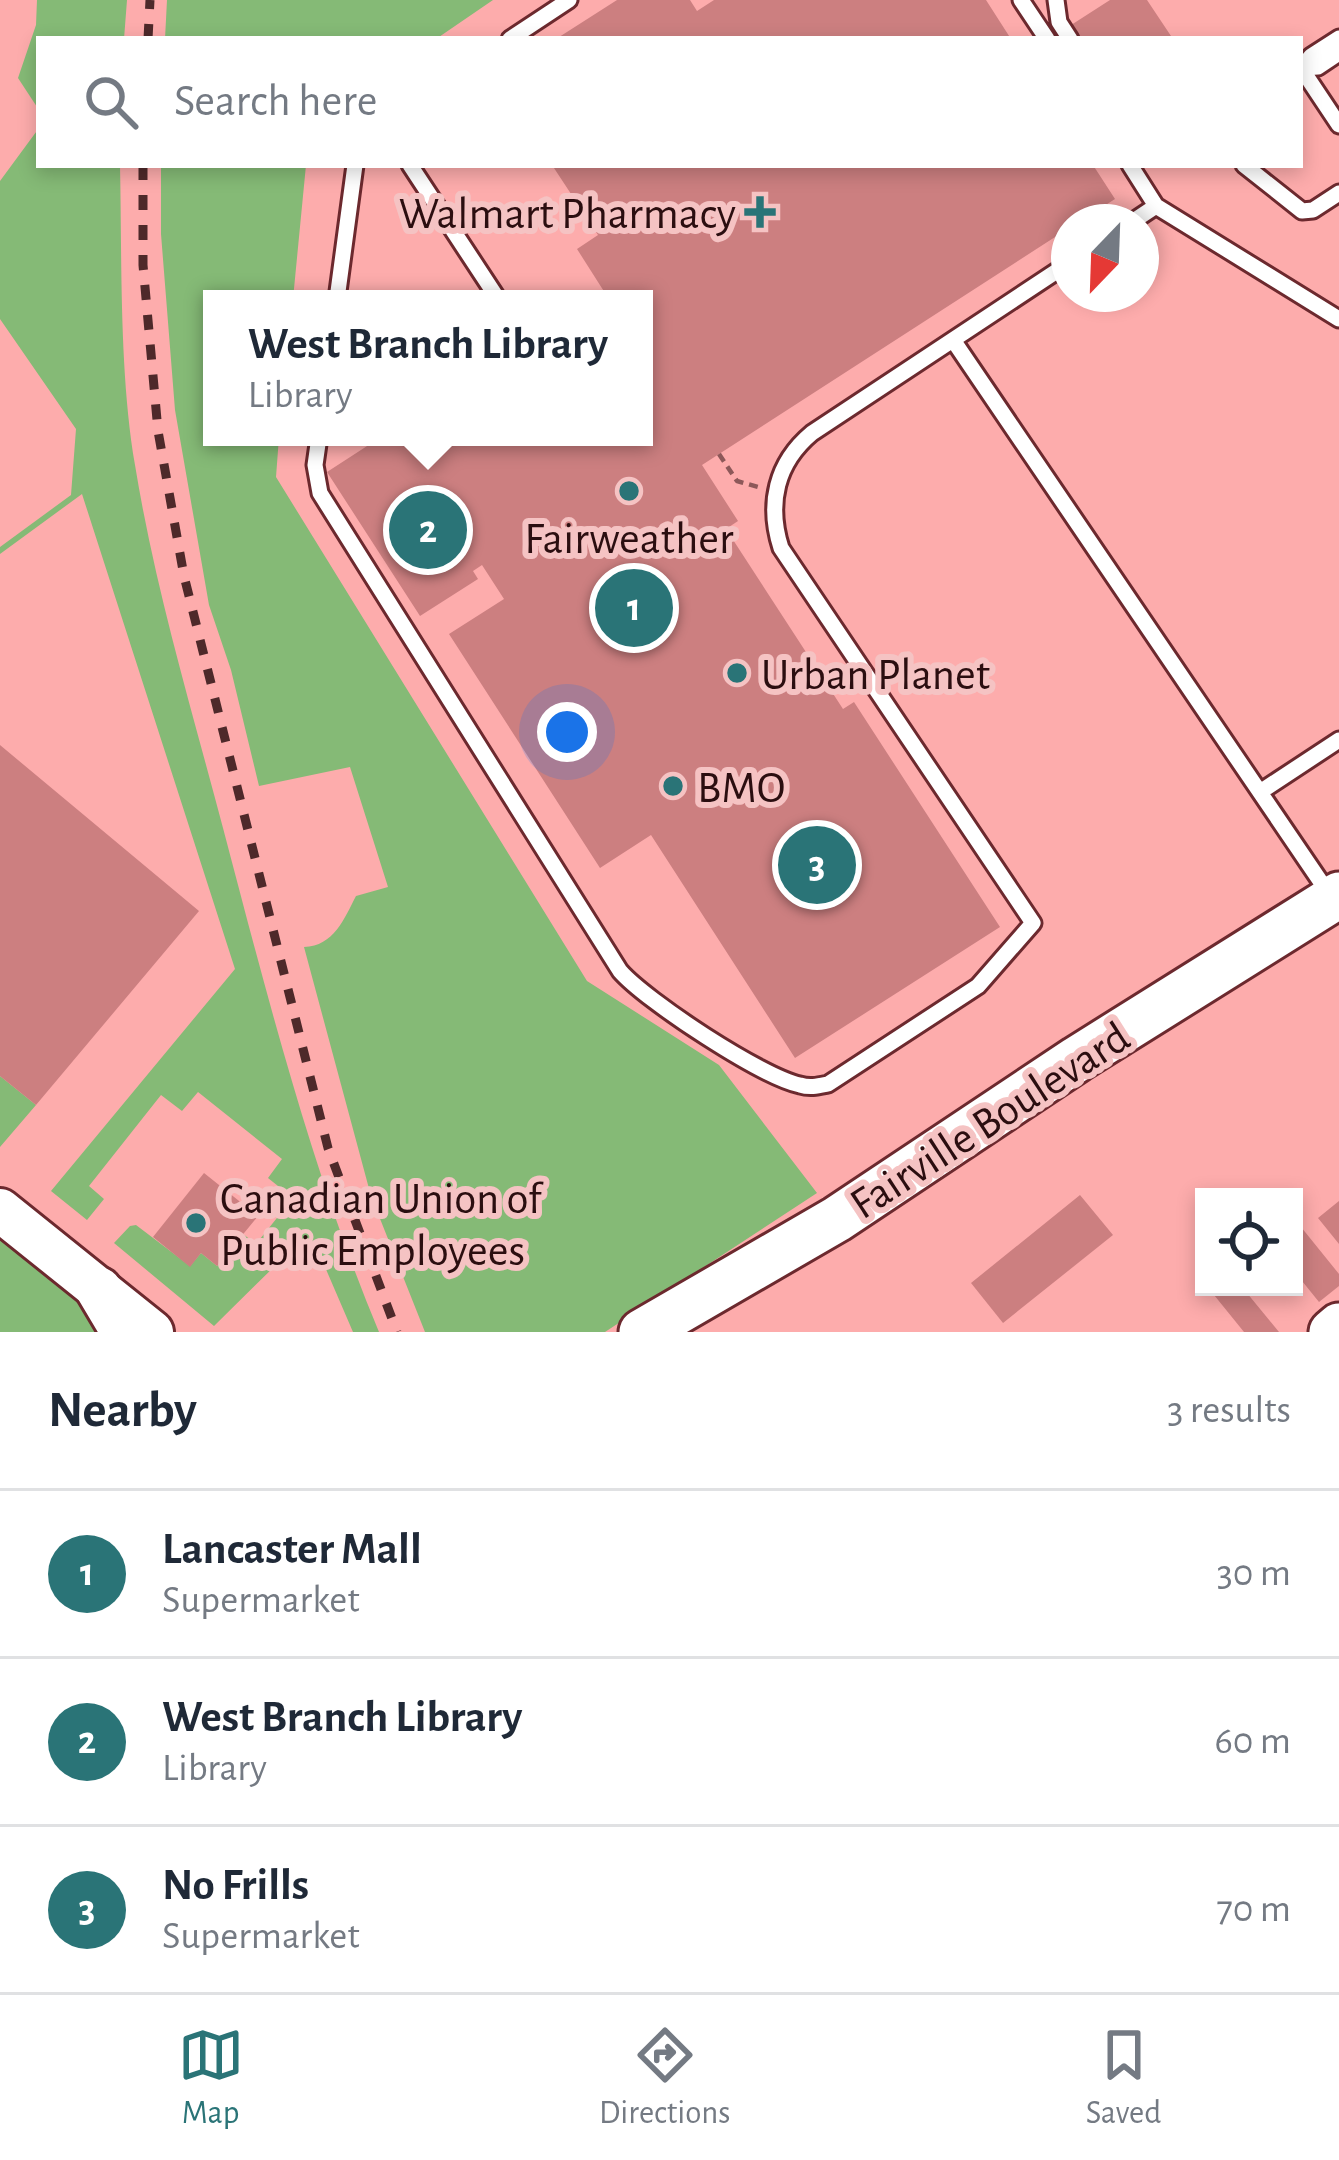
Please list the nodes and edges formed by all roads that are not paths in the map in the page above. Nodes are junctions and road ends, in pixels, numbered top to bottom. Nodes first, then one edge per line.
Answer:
1 (569, 0) edge
2 (1022, 0) edge
3 (1056, 0) edge
4 (514, 36) edge
5 (1045, 36) edge
6 (1068, 36) edge
7 (1339, 38) edge
8 (1339, 53) edge
9 (1303, 66) edge
10 (1303, 68) edge
11 (1303, 71) edge
12 (1339, 124) edge
13 (355, 168) edge
14 (412, 168) edge
15 (1132, 168) edge
16 (1145, 168) edge
17 (1248, 168) edge
18 (1339, 193) edge
19 (1155, 204) edge
20 (1155, 204) edge
21 (1159, 208) edge
22 (1051, 275) edge
23 (338, 290) edge
24 (492, 290) edge
25 (1339, 319) edge
26 (953, 340) junction
27 (318, 446) edge
28 (1339, 740) edge
29 (1260, 792) junction
30 (1338, 900) edge
31 (0, 1210) edge
32 (99, 1290) joint
33 (143, 1331) edge
34 (642, 1332) edge

1 - 4 lane
2 - 5 lane
3 - 6 lane
7 - 9 lane
8 - 10 lane
11 - 12 lane
13 - 23 lane
14 - 24 lane
15 - 19 lane
16 - 20 lane
17 - 18 lane
21 - 25 lane
22 - 26 lane
26 - 27 lane
26 - 29 lane
28 - 29 lane
29 - 30 lane
30 - 34 main road, Fairville Boulevard
31 - 32 street
32 - 33 main road

